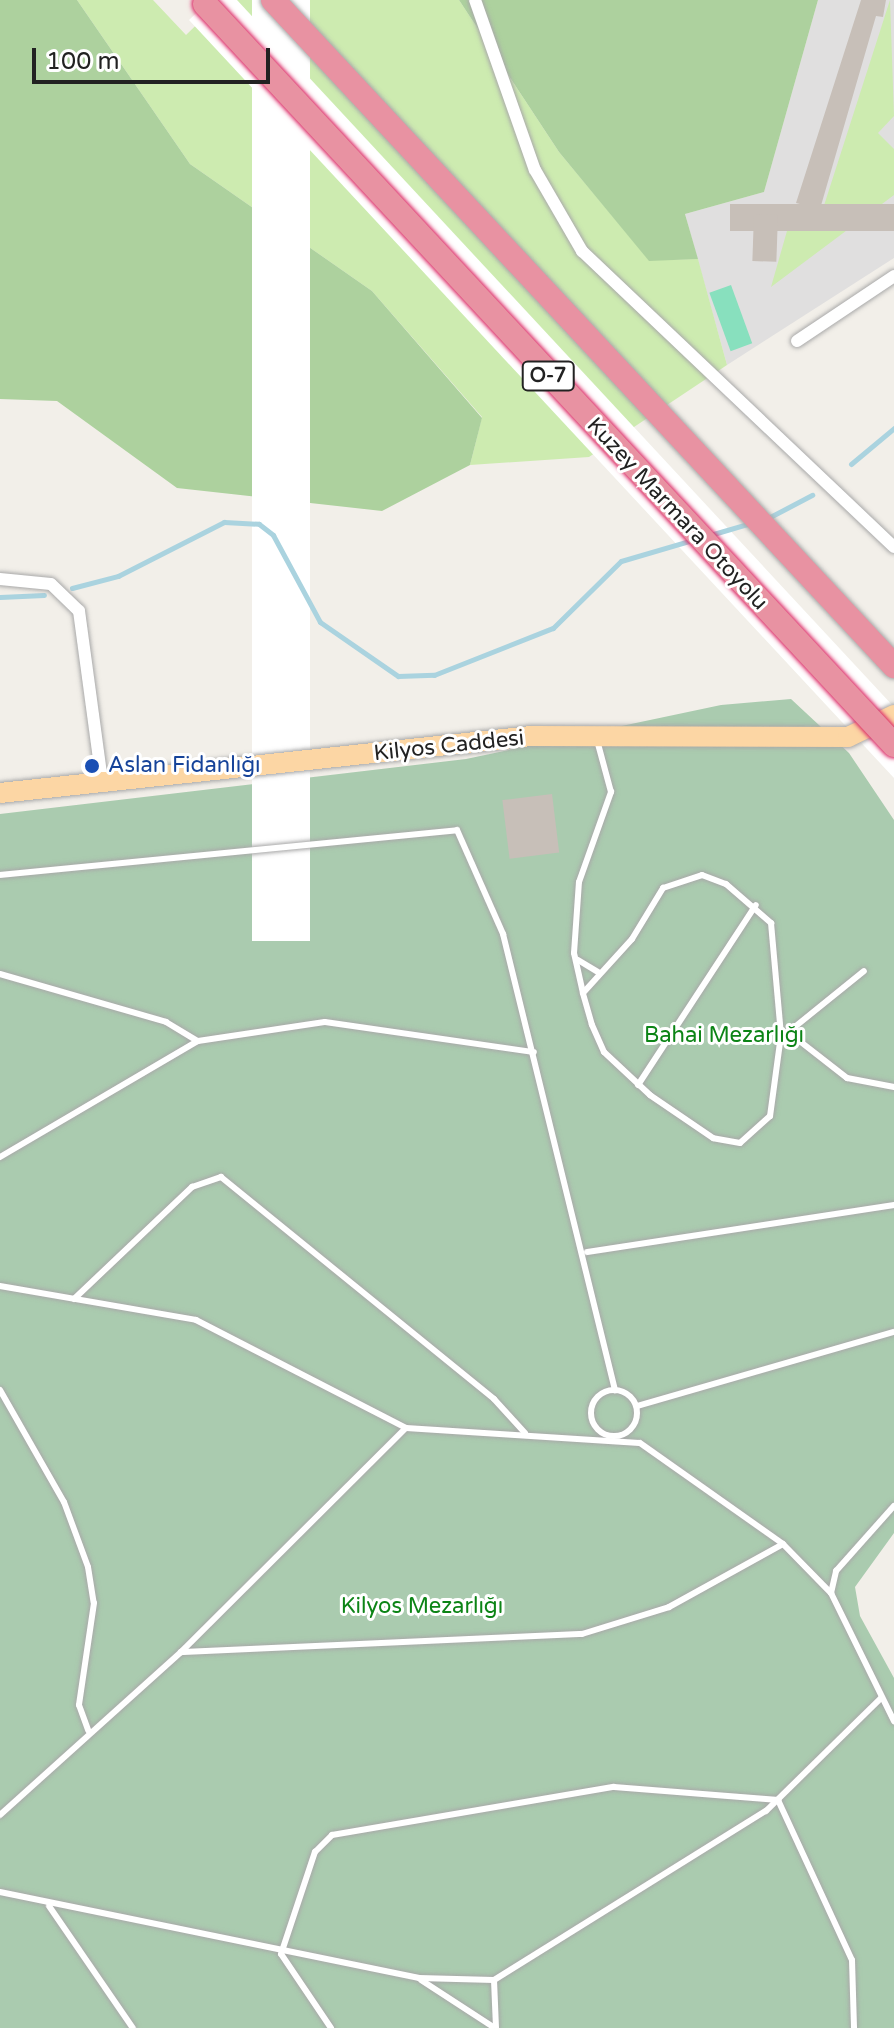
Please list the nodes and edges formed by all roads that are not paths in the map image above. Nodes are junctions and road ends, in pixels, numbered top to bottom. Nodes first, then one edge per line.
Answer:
1 (273, 0) edge
2 (475, 0) edge
3 (203, 2) edge
4 (894, 276) edge
5 (797, 341) dead end
6 (894, 547) edge
7 (0, 579) edge
8 (894, 666) edge
9 (894, 715) edge
10 (596, 736) junction
11 (894, 745) edge
12 (102, 782) junction
13 (0, 793) edge
14 (0, 875) edge
15 (756, 905) junction
16 (574, 953) junction
17 (864, 971) dead end
18 (598, 972) junction
19 (0, 974) edge
20 (583, 993) junction
21 (788, 1032) junction
22 (781, 1038) junction
23 (198, 1041) junction
24 (534, 1052) junction
25 (638, 1085) junction
26 (894, 1087) edge
27 (0, 1157) edge
28 (894, 1205) edge
29 (587, 1252) junction
30 (0, 1286) edge
31 (74, 1299) junction
32 (894, 1332) edge
33 (0, 1390) edge
34 (615, 1390) junction
35 (637, 1406) junction
36 (406, 1428) junction
37 (525, 1433) junction
38 (607, 1436) junction
39 (894, 1506) edge
40 (783, 1544) junction
41 (831, 1593) junction
42 (181, 1652) junction
43 (881, 1698) junction
44 (894, 1721) edge
45 (88, 1730) junction
46 (778, 1800) junction
47 (0, 1815) edge
48 (0, 1892) edge
49 (49, 1906) junction
50 (281, 1954) junction
51 (419, 1978) junction
52 (494, 1980) junction
53 (133, 2028) edge
54 (331, 2028) edge
55 (496, 2028) edge
56 (854, 2028) edge

1 - 8 highway, O-7
2 - 6 street
3 - 11 highway, Kuzey Marmara Otoyolu / O-7, bridge
4 - 5 street
7 - 12 street
9 - 10 main road, Kilyos Caddesi
10 - 12 main road, Kilyos Caddesi
10 - 16 lane
12 - 13 main road, Kilyos Caddesi
14 - 24 lane
15 - 18 lane
15 - 22 lane
15 - 25 lane
16 - 18 lane
16 - 20 lane
17 - 21 lane
18 - 20 lane
19 - 23 lane
20 - 25 lane
21 - 22 lane
21 - 26 lane
22 - 25 lane
23 - 24 lane
23 - 27 lane
24 - 29 lane
28 - 29 lane
29 - 34 lane
30 - 31 lane
31 - 36 lane
31 - 37 lane
32 - 35 lane
33 - 45 lane
34 - 35 lane
34 - 38 lane
35 - 38 lane
36 - 37 lane
36 - 42 lane
37 - 38 lane
38 - 40 lane
39 - 41 lane
40 - 41 lane
40 - 42 lane
41 - 43 lane
42 - 45 lane
43 - 44 lane
43 - 46 lane
45 - 47 lane
46 - 50 lane
46 - 52 lane
46 - 56 lane
48 - 49 lane
49 - 50 lane
49 - 53 lane
50 - 51 lane
50 - 54 lane
51 - 52 lane
51 - 55 lane
52 - 55 lane

